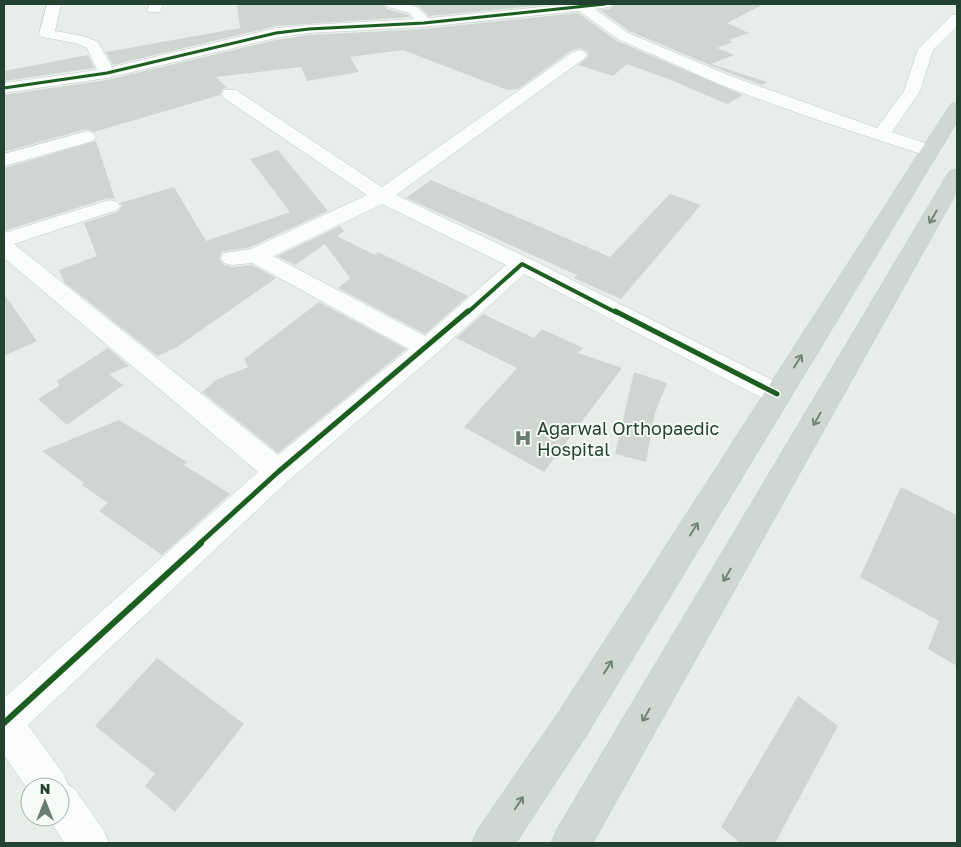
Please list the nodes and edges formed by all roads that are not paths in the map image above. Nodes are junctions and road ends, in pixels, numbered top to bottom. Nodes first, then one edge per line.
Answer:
1 (54, 4) edge
2 (392, 4) edge
3 (604, 4) edge
4 (414, 7) edge
5 (582, 7) junction
6 (957, 18) edge
7 (424, 23) junction
8 (579, 54) dead end
9 (107, 72) junction
10 (4, 88) edge
11 (230, 94) dead end
12 (957, 108) edge
13 (886, 136) junction
14 (87, 137) dead end
15 (921, 148) junction
16 (4, 160) edge
17 (957, 175) edge
18 (382, 196) junction
19 (110, 206) dead end
20 (4, 240) edge
21 (4, 247) edge
22 (255, 256) junction
23 (232, 258) dead end
24 (522, 264) junction
25 (427, 348) junction
26 (777, 394) junction
27 (278, 472) junction
28 (4, 723) edge
29 (42, 777) edge
30 (70, 816) edge
31 (89, 843) edge
32 (492, 843) edge
33 (571, 843) edge

1 - 9 street
2 - 4 street
3 - 5 street
4 - 7 street
5 - 7 street
5 - 13 street
6 - 13 street
7 - 9 street
8 - 18 street
9 - 10 street
11 - 18 street
12 - 15 main road
13 - 15 street
14 - 16 street
26 -> 15 main road
17 -> 33 main road
18 - 22 street
18 - 24 street
19 - 20 street
21 - 27 street
22 - 23 street
22 - 25 street
24 - 25 street
24 - 26 street
25 - 27 street
32 -> 26 main road
27 - 28 street
28 - 29 street
30 - 31 street

